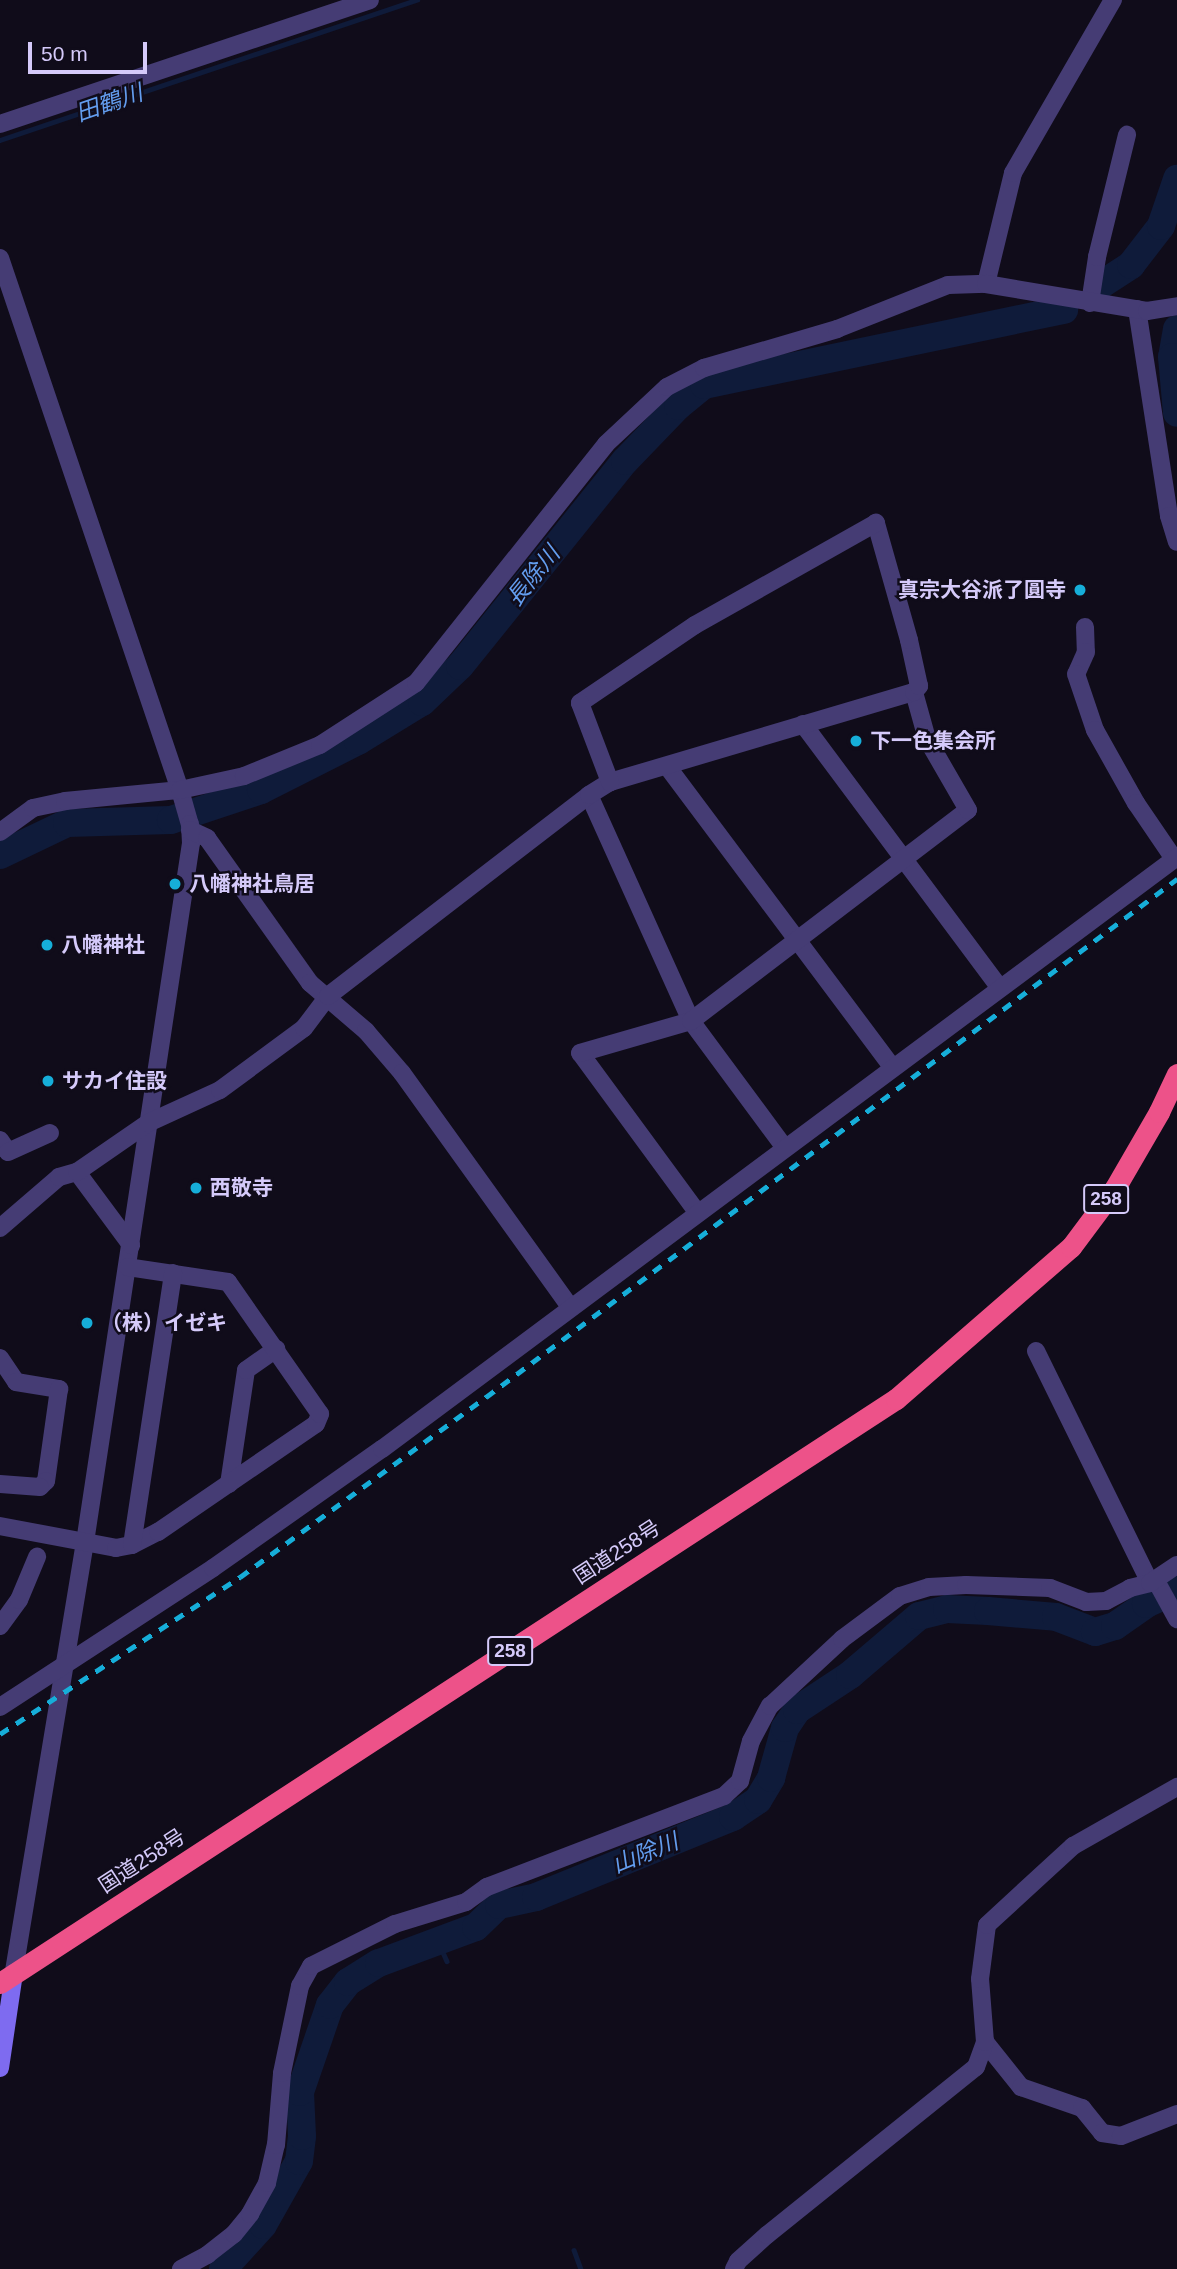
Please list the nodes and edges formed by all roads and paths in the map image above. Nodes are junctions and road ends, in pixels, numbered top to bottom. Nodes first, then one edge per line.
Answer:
1 (370, 0) edge
2 (1113, 0) edge
3 (0, 124) edge
4 (1127, 135) dead end
5 (0, 258) edge
6 (986, 284) junction
7 (1090, 303) junction
8 (1177, 306) edge
9 (1142, 310) junction
10 (1177, 542) edge
11 (1085, 627) dead end
12 (914, 692) junction
13 (803, 724) junction
14 (667, 766) junction
15 (610, 782) junction
16 (589, 795) junction
17 (181, 796) junction
18 (190, 827) junction
19 (0, 832) edge
20 (903, 857) junction
21 (1175, 858) edge
22 (795, 940) junction
23 (999, 987) junction
24 (328, 996) junction
25 (691, 1021) junction
26 (892, 1067) junction
27 (1177, 1074) edge
28 (148, 1123) junction
29 (50, 1133) dead end
30 (0, 1140) edge
31 (785, 1148) junction
32 (77, 1172) junction
33 (697, 1212) junction
34 (0, 1228) edge
35 (131, 1245) junction
36 (128, 1267) junction
37 (173, 1273) junction
38 (572, 1308) junction
39 (276, 1349) junction
40 (1035, 1351) dead end
41 (0, 1358) edge
42 (0, 1484) edge
43 (229, 1484) junction
44 (0, 1527) edge
45 (85, 1542) junction
46 (132, 1545) junction
47 (37, 1557) dead end
48 (1177, 1565) edge
49 (1152, 1581) junction
50 (1175, 1614) edge
51 (1, 1624) edge
52 (64, 1666) junction
53 (0, 1707) edge
54 (1177, 1787) edge
55 (7, 1978) edge
56 (985, 2042) junction
57 (0, 2068) edge
58 (1177, 2114) edge
59 (181, 2269) edge
60 (734, 2269) edge

1 - 3 street
2 - 6 street
4 - 7 street
5 - 17 street
6 - 7 street
6 - 17 street
7 - 9 street
8 - 9 street
9 - 10 street
11 - 21 street
12 - 13 street
12 - 15 street
12 - 20 street
13 - 14 street
13 - 20 street
14 - 15 street
14 - 22 street
15 - 16 street
16 - 24 street
16 - 25 street
17 - 18 street
17 - 19 street
18 - 24 street
18 - 28 street
20 - 22 street
20 - 23 street
21 - 23 street
22 - 25 street
22 - 26 street
23 - 26 street
24 - 28 street
24 - 38 street
25 - 31 street
25 - 33 street
26 - 31 street
27 - 55 highway, 国道258号 / 258
28 - 32 street
28 - 35 street
29 - 30 street
31 - 33 street
32 - 34 street
32 - 35 street
33 - 38 street
35 - 36 street
36 - 37 street
36 - 45 street
37 - 39 street
37 - 46 street
38 - 52 street
39 - 43 street
39 - 43 street
40 - 49 street
41 - 42 street
43 - 46 street
44 - 45 street
45 - 46 street
45 - 52 street
47 - 51 street
48 - 49 street
49 - 50 street
49 - 59 street
52 - 53 street
52 - 55 street
54 - 56 street
55 - 57 street
56 - 58 street
56 - 60 street

